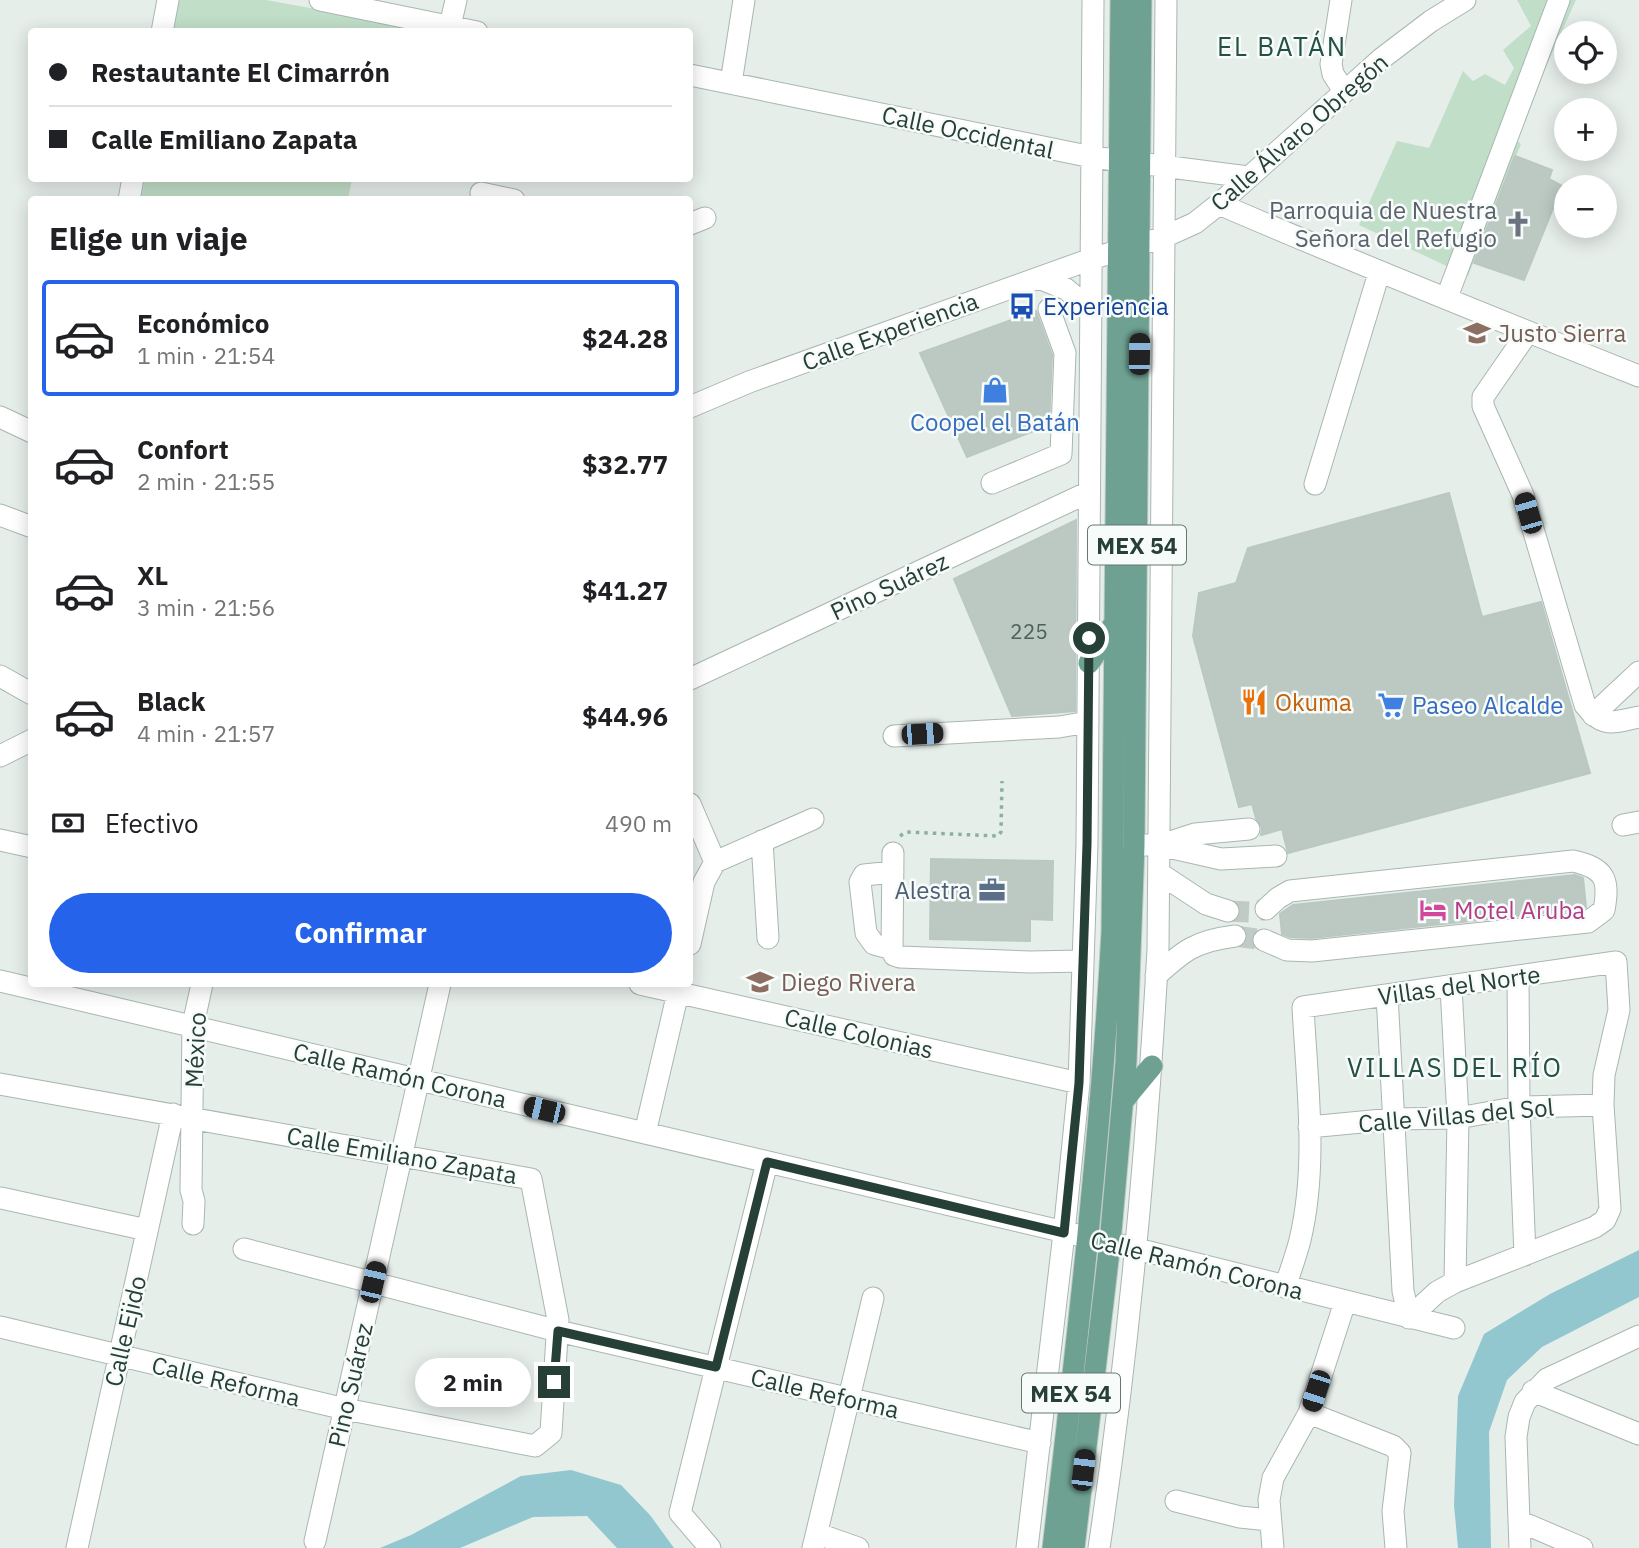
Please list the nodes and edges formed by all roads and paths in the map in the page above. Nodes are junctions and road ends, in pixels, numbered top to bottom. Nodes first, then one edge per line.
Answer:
1 (167, 0) edge
2 (320, 0) edge
3 (456, 0) edge
4 (744, 0) edge
5 (1121, 0) edge
6 (1141, 0) edge
7 (1166, 0) edge
8 (1341, 0) edge
9 (1451, 0) edge
10 (1465, 0) edge
11 (1559, 0) edge
12 (1088, 2) edge
13 (1431, 21) junction
14 (450, 26) junction
15 (163, 28) edge
16 (459, 28) edge
17 (693, 76) edge
18 (731, 83) junction
19 (1344, 91) junction
20 (1092, 157) junction
21 (1130, 162) junction
22 (1165, 167) junction
23 (1248, 177) junction
24 (481, 190) edge
25 (501, 196) edge
26 (1219, 204) junction
27 (1164, 237) junction
28 (1130, 248) junction
29 (1091, 259) junction
30 (1379, 273) junction
31 (1039, 278) junction
32 (1447, 297) junction
33 (1049, 309) dead end
34 (1090, 309) junction
35 (1528, 332) junction
36 (1065, 353) junction
37 (1090, 353) junction
38 (1639, 376) edge
39 (693, 406) edge
40 (0, 416) edge
41 (28, 430) edge
42 (992, 483) dead end
43 (1315, 484) dead end
44 (1089, 492) junction
45 (0, 515) edge
46 (28, 526) edge
47 (1116, 621) junction
48 (1089, 663) junction
49 (1639, 672) edge
50 (0, 676) edge
51 (693, 678) edge
52 (28, 692) edge
53 (1593, 715) junction
54 (1639, 717) edge
55 (1088, 722) junction
56 (894, 736) dead end
57 (28, 738) edge
58 (0, 756) edge
59 (1002, 781) dead end
60 (693, 811) edge
61 (813, 820) dead end
62 (1250, 829) dead end
63 (0, 840) edge
64 (762, 841) junction
65 (1087, 844) junction
66 (1124, 844) junction
67 (1159, 845) junction
68 (28, 846) edge
69 (1276, 856) dead end
70 (893, 862) junction
71 (715, 863) junction
72 (1159, 873) junction
73 (1266, 909) tunnel mouth
74 (1228, 911) tunnel mouth
75 (693, 931) edge
76 (1235, 936) tunnel mouth
77 (768, 938) dead end
78 (1264, 940) tunnel mouth
79 (892, 949) junction
80 (1083, 961) junction
81 (1156, 976) junction
82 (1518, 976) junction
83 (0, 981) edge
84 (1451, 985) junction
85 (201, 987) edge
86 (439, 987) edge
87 (679, 988) edge
88 (1387, 995) junction
89 (193, 1025) junction
90 (1152, 1066) junction
91 (418, 1080) junction
92 (1079, 1083) junction
93 (0, 1084) edge
94 (1123, 1101) junction
95 (1603, 1105) junction
96 (1519, 1107) junction
97 (183, 1116) junction
98 (1458, 1118) junction
99 (1393, 1119) junction
100 (1310, 1127) junction
101 (645, 1133) junction
102 (402, 1154) junction
103 (767, 1162) junction
104 (1, 1198) edge
105 (193, 1224) dead end
106 (147, 1230) junction
107 (1064, 1233) junction
108 (1088, 1238) junction
109 (1110, 1243) junction
110 (244, 1249) dead end
111 (1137, 1249) junction
112 (1525, 1255) junction
113 (373, 1282) junction
114 (1455, 1282) junction
115 (1285, 1287) junction
116 (873, 1298) dead end
117 (1345, 1303) junction
118 (1409, 1318) junction
119 (0, 1327) edge
120 (1454, 1328) dead end
121 (558, 1331) junction
122 (1639, 1336) edge
123 (119, 1356) junction
124 (716, 1367) junction
125 (1533, 1391) junction
126 (849, 1399) junction
127 (345, 1409) junction
128 (1309, 1413) junction
129 (1639, 1434) edge
130 (1040, 1443) junction
131 (535, 1446) joint
132 (1176, 1501) dead end
133 (1269, 1520) junction
134 (1518, 1521) junction
135 (315, 1541) dead end
136 (816, 1541) edge
137 (77, 1548) edge
138 (710, 1548) edge
139 (859, 1548) edge
140 (1027, 1548) edge
141 (1053, 1548) edge
142 (1074, 1548) edge
143 (1099, 1548) edge
144 (1273, 1548) edge
145 (1396, 1548) edge
146 (1520, 1548) edge
147 (1582, 1548) edge

1 - 15 street
2 - 14 street
3 - 14 street
4 - 18 street
5 - 21 main road, MEX 54
6 - 21 main road, MEX 54
7 - 22 street
8 - 19 street
9 - 13 street, Calle Álvaro Obregón
10 - 13 street, Calle Álvaro Obregón
11 - 32 street
12 - 20 street
13 - 19 street, Calle Álvaro Obregón
14 - 16 street
17 - 18 street, Calle Occidental
18 - 20 street, Calle Occidental
19 - 23 street, Calle Álvaro Obregón
20 - 21 street, Calle Occidental
20 - 29 street
21 - 22 street, Calle Occidental
21 - 28 main road, MEX 54
22 - 23 street, Calle Occidental
22 - 27 street
23 - 26 street, Calle Álvaro Obregón
24 - 25 street
26 - 27 street, Calle Álvaro Obregón
26 - 30 street
27 - 28 street, Calle Álvaro Obregón
27 - 67 street
28 - 29 street, Calle Experiencia
28 - 47 main road, MEX 54
28 - 66 main road, MEX 54
29 - 31 street, Calle Experiencia
29 - 34 street
30 - 32 street
30 - 43 street
31 - 34 street
31 - 39 street, Calle Experiencia
32 - 35 street
33 - 36 street
34 - 37 street
35 - 38 street
35 - 53 street
36 - 37 street
36 - 42 street
37 - 44 street
40 - 41 street
44 - 48 street
44 - 51 street, Pino Suárez
45 - 46 street
47 - 48 main road
47 - 66 main road, MEX 54
48 - 55 street
49 - 53 street
50 - 52 street
53 - 54 street
55 - 56 street
55 - 65 street
57 - 58 street
59 - 70 path
60 - 71 street
61 - 64 street
62 - 67 street
63 - 68 street
64 - 71 street
64 - 77 street
65 - 66 street
65 - 80 street
66 - 67 street
66 - 94 main road, MEX 54
66 - 108 main road, MEX 54
67 - 69 street
67 - 72 street
70 - 79 street
70 - 79 street
71 - 75 street
72 - 74 street
72 - 81 street
73 - 78 street
76 - 81 street
79 - 80 street
80 - 92 street
81 - 90 street
82 - 84 street, Villas del Norte
82 - 95 street, Villas del Norte
82 - 96 street
83 - 89 street, Calle Ramón Corona
84 - 88 street, Villas del Norte
84 - 98 street
85 - 89 street, México
86 - 91 street, Pino Suárez
87 - 92 street, Calle Colonias
87 - 101 street
88 - 99 street
88 - 100 street, Villas del Norte
89 - 91 street, Calle Ramón Corona
89 - 97 street, México
90 - 94 main road
90 - 111 street
91 - 101 street, Calle Ramón Corona
91 - 102 street, Pino Suárez
92 - 107 street
93 - 97 street, Calle Emiliano Zapata
94 - 109 main road, MEX 54
95 - 96 street, Calle Villas del Sol
95 - 112 street
96 - 98 street, Calle Villas del Sol
96 - 112 street
97 - 102 street, Calle Emiliano Zapata
97 - 105 street
97 - 106 street, Calle Ejido
98 - 99 street, Calle Villas del Sol
98 - 114 street
99 - 100 street, Calle Villas del Sol
99 - 118 street
100 - 115 street
101 - 103 street, Calle Ramón Corona
102 - 113 street, Pino Suárez
102 - 121 street, Calle Emiliano Zapata
103 - 107 street, Calle Ramón Corona
103 - 124 street
104 - 106 street
106 - 123 street, Calle Ejido
107 - 108 street, Calle Ramón Corona
107 - 130 street
108 - 109 street, Calle Ramón Corona
108 - 141 main road, MEX 54
109 - 111 street, Calle Ramón Corona
109 - 142 main road, MEX 54
110 - 113 street, Calle Reforma
111 - 115 street, Calle Ramón Corona
111 - 143 street
112 - 114 street
113 - 121 street, Calle Reforma
113 - 127 street, Pino Suárez
114 - 118 street
115 - 117 street, Calle Ramón Corona
116 - 126 street
117 - 118 street, Calle Ramón Corona
117 - 128 street
118 - 120 street, Calle Ramón Corona
119 - 123 street, Calle Reforma
121 - 124 street, Calle Reforma
121 - 131 street, Calle Emiliano Zapata
122 - 125 street
123 - 127 street, Calle Reforma
123 - 137 street, Calle Ejido
124 - 126 street, Calle Reforma
124 - 138 street
125 - 129 street
125 - 134 street
126 - 130 street, Calle Reforma
126 - 136 street
127 - 131 street, Calle Reforma
127 - 135 street, Pino Suárez
128 - 133 street
128 - 145 street
130 - 140 street
132 - 133 street
133 - 144 street
134 - 146 street
134 - 147 street
136 - 139 street

